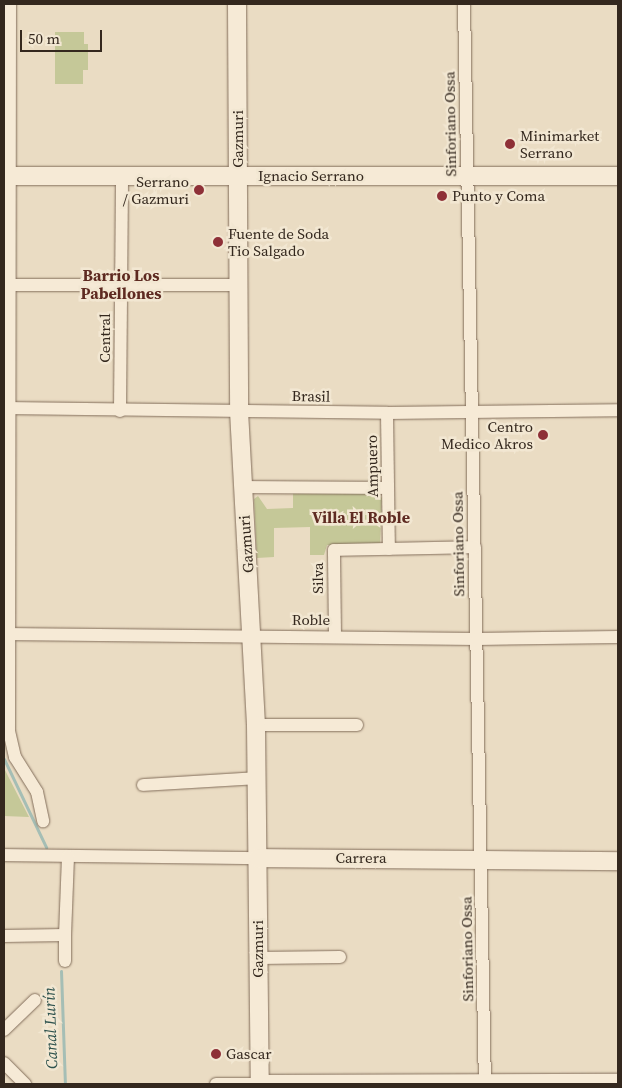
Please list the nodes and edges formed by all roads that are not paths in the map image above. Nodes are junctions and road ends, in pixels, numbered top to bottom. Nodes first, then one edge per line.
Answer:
1 (10, 4) edge
2 (237, 4) edge
3 (464, 4) edge
4 (6, 176) edge
5 (122, 176) junction
6 (238, 176) junction
7 (467, 176) junction
8 (618, 176) edge
9 (11, 285) junction
10 (121, 285) junction
11 (239, 285) junction
12 (8, 408) edge
13 (618, 410) edge
14 (120, 411) junction
15 (239, 411) junction
16 (472, 411) junction
17 (387, 413) junction
18 (242, 487) junction
19 (388, 488) junction
20 (474, 547) junction
21 (388, 549) junction
22 (6, 634) edge
23 (253, 636) junction
24 (334, 636) junction
25 (618, 637) edge
26 (477, 639) junction
27 (256, 725) junction
28 (357, 725) dead end
29 (257, 778) junction
30 (143, 785) dead end
31 (43, 821) dead end
32 (4, 855) edge
33 (68, 856) junction
34 (258, 858) junction
35 (482, 858) junction
36 (618, 860) edge
37 (65, 935) junction
38 (4, 936) edge
39 (340, 957) dead end
40 (258, 958) junction
41 (65, 961) dead end
42 (34, 1000) dead end
43 (4, 1030) edge
44 (4, 1063) edge
45 (618, 1083) edge
46 (25, 1084) edge
47 (216, 1084) edge
48 (260, 1084) edge
49 (382, 1084) edge
50 (485, 1084) edge

1 - 4 street
2 - 6 street, Gazmuri
3 - 7 street, Sinforiano Ossa
4 - 5 street, Ignacio Serrano
4 - 9 street
5 - 6 street, Ignacio Serrano
5 - 10 street, Central
6 - 7 street, Ignacio Serrano
6 - 11 street, Gazmuri
7 - 8 street, Ignacio Serrano
7 - 16 street, Sinforiano Ossa
9 - 10 street
9 - 12 street
10 - 11 street
10 - 14 street, Central
11 - 15 street, Gazmuri
12 - 14 street, Brasil
12 - 22 street
13 - 16 street, Brasil
14 - 15 street, Brasil
15 - 17 street, Brasil
15 - 18 street, Gazmuri
16 - 17 street, Brasil
16 - 20 street, Sinforiano Ossa
17 - 19 street, Ampuero
18 - 19 street
18 - 23 street, Gazmuri
19 - 21 street, Ampuero
20 - 21 street
20 - 26 street, Sinforiano Ossa
21 - 24 street, Silva
22 - 23 street, Roble
22 - 31 street
23 - 24 street, Roble
23 - 27 street, Gazmuri
24 - 26 street, Roble
25 - 26 street, Roble
26 - 35 street, Sinforiano Ossa
27 - 28 street
27 - 29 street, Gazmuri
29 - 30 street
29 - 34 street, Gazmuri
32 - 33 street, Carrera
33 - 34 street, Carrera
33 - 37 street
34 - 35 street, Carrera
34 - 40 street, Gazmuri
35 - 36 street, Carrera
35 - 50 street, Sinforiano Ossa
37 - 38 street
37 - 41 street
39 - 40 street
40 - 48 street, Gazmuri
42 - 43 street
44 - 46 street
45 - 50 street
47 - 48 street
48 - 49 street
49 - 50 street

